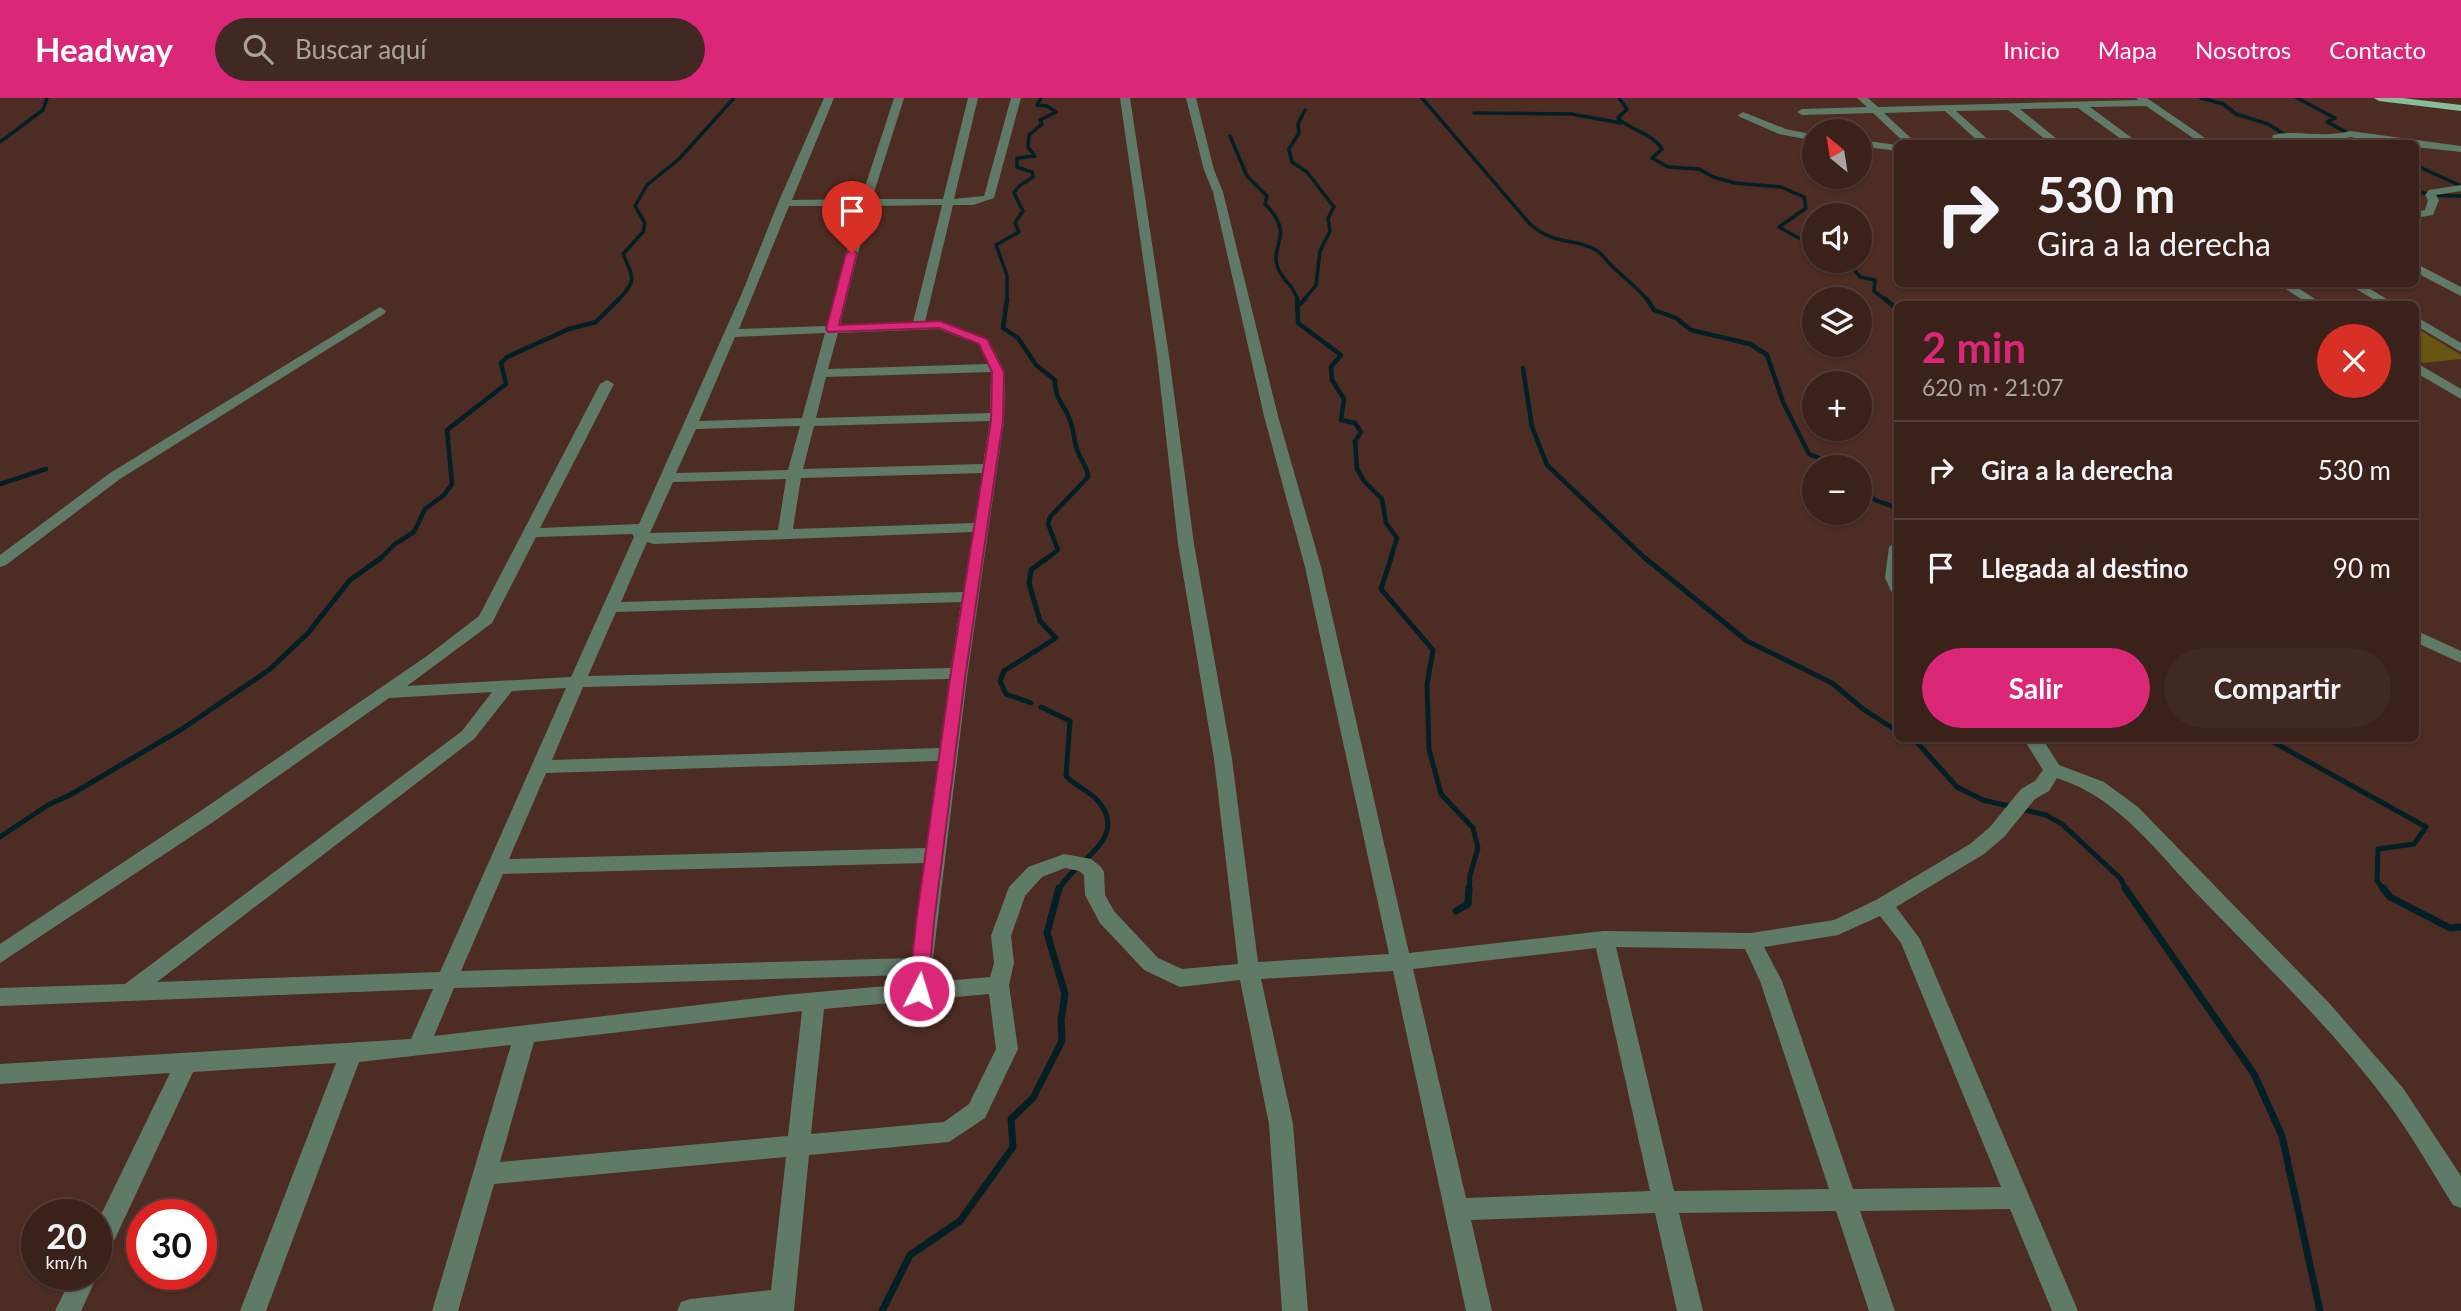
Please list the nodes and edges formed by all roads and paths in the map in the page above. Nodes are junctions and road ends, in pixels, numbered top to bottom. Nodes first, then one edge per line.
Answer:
1 (829, 98) edge
2 (900, 98) edge
3 (973, 98) edge
4 (1016, 98) edge
5 (1125, 98) edge
6 (1191, 98) edge
7 (1862, 98) edge
8 (1936, 98) edge
9 (2000, 98) edge
10 (2070, 98) edge
11 (2379, 98) edge
12 (2146, 101) edge
13 (2082, 107) junction
14 (2013, 108) junction
15 (2461, 108) edge
16 (1950, 110) junction
17 (1802, 112) dead end
18 (1877, 112) junction
19 (1743, 115) dead end
20 (1802, 136) edge
21 (1908, 140) edge
22 (1984, 140) edge
23 (2053, 140) edge
24 (2129, 140) edge
25 (2203, 140) edge
26 (2276, 140) edge
27 (2388, 140) edge
28 (1872, 145) edge
29 (2419, 145) edge
30 (1894, 148) edge
31 (2461, 149) edge
32 (2461, 188) edge
33 (947, 202) junction
34 (783, 203) junction
35 (865, 203) junction
36 (2419, 214) edge
37 (2419, 269) edge
38 (2289, 287) edge
39 (2359, 287) edge
40 (2461, 292) edge
41 (2312, 301) edge
42 (2384, 301) edge
43 (380, 311) dead end
44 (2419, 322) edge
45 (918, 326) junction
46 (832, 329) junction
47 (729, 333) junction
48 (2461, 348) edge
49 (996, 368) junction
50 (2419, 369) edge
51 (821, 373) junction
52 (607, 384) dead end
53 (2461, 395) edge
54 (997, 417) junction
55 (808, 422) junction
56 (688, 425) junction
57 (989, 468) junction
58 (794, 474) junction
59 (665, 478) junction
60 (981, 527) junction
61 (530, 533) junction
62 (640, 535) junction
63 (785, 535) junction
64 (0, 562) edge
65 (970, 597) junction
66 (608, 607) junction
67 (2419, 637) edge
68 (2461, 658) edge
69 (958, 673) junction
70 (575, 682) junction
71 (507, 686) junction
72 (385, 693) junction
73 (2035, 742) edge
74 (947, 754) junction
75 (538, 767) junction
76 (2053, 770) junction
77 (934, 855) junction
78 (495, 867) junction
79 (1883, 905) junction
80 (1604, 939) junction
81 (1751, 941) junction
82 (0, 955) edge
83 (1401, 962) junction
84 (921, 966) junction
85 (1249, 971) junction
86 (447, 980) junction
87 (998, 985) junction
88 (919, 991) junction
89 (129, 992) junction
90 (0, 997) edge
91 (814, 1001) junction
92 (524, 1035) junction
93 (418, 1048) junction
94 (352, 1053) junction
95 (186, 1063) junction
96 (0, 1074) edge
97 (799, 1146) junction
98 (485, 1174) junction
99 (2461, 1197) edge
100 (2017, 1198) junction
101 (1845, 1199) junction
102 (1664, 1202) junction
103 (1456, 1209) junction
104 (112, 1218) edge
105 (78, 1290) edge
106 (782, 1306) edge
107 (68, 1311) edge
108 (253, 1311) edge
109 (445, 1311) edge
110 (690, 1311) edge
111 (1295, 1311) edge
112 (1479, 1311) edge
113 (1690, 1311) edge
114 (1882, 1311) edge
115 (2064, 1311) edge

1 - 34 street
2 - 35 street
3 - 33 street
4 - 33 street
5 - 85 street
6 - 83 street
7 - 18 street
8 - 16 street
9 - 14 street
10 - 13 street
11 - 15 main road
12 - 13 street
12 - 25 street
13 - 14 street
13 - 24 street
14 - 16 street
14 - 23 street
16 - 18 street
16 - 22 street
17 - 18 street
18 - 21 street
19 - 20 street
26 - 27 street
28 - 30 street
29 - 31 street
32 - 36 street
33 - 35 street
33 - 45 street
34 - 35 street
34 - 47 street
35 - 46 street
37 - 40 street
38 - 41 street
39 - 42 street
43 - 64 street
44 - 48 street
45 - 46 street
45 - 49 street
46 - 47 street
46 - 51 street
47 - 56 street
49 - 51 street
49 - 54 street
50 - 53 street
51 - 55 street
52 - 61 street
54 - 55 street
54 - 57 street
55 - 56 street
55 - 58 street
56 - 59 street
57 - 58 street
57 - 60 street
58 - 59 street
58 - 63 street
59 - 62 street
60 - 63 street
60 - 65 street
61 - 62 street
61 - 72 street
62 - 63 street
62 - 66 street
65 - 66 street
65 - 69 street
66 - 70 street
67 - 68 street
69 - 70 street
69 - 74 street
70 - 71 street
70 - 75 street
71 - 72 street
71 - 89 street
72 - 82 street
73 - 76 street
74 - 75 street
74 - 77 street
75 - 78 street
76 - 79 street
76 - 99 street
77 - 78 street
77 - 84 street
78 - 86 street
79 - 81 street
79 - 100 street
80 - 81 street
80 - 83 street
80 - 102 street
81 - 101 street
83 - 85 street
83 - 103 street
84 - 86 street
84 - 88 street
85 - 87 street
85 - 111 street
86 - 89 street
86 - 93 street
87 - 88 street
87 - 97 street
88 - 91 street
89 - 90 street
91 - 92 street
91 - 97 street
92 - 93 street
92 - 98 street
93 - 94 street
94 - 95 street
94 - 108 street
95 - 96 street
95 - 104 street
97 - 98 street
97 - 106 street
98 - 109 street
100 - 101 street
100 - 115 street
101 - 102 street
101 - 114 street
102 - 103 street
102 - 113 street
103 - 112 street
105 - 107 street
106 - 110 street

